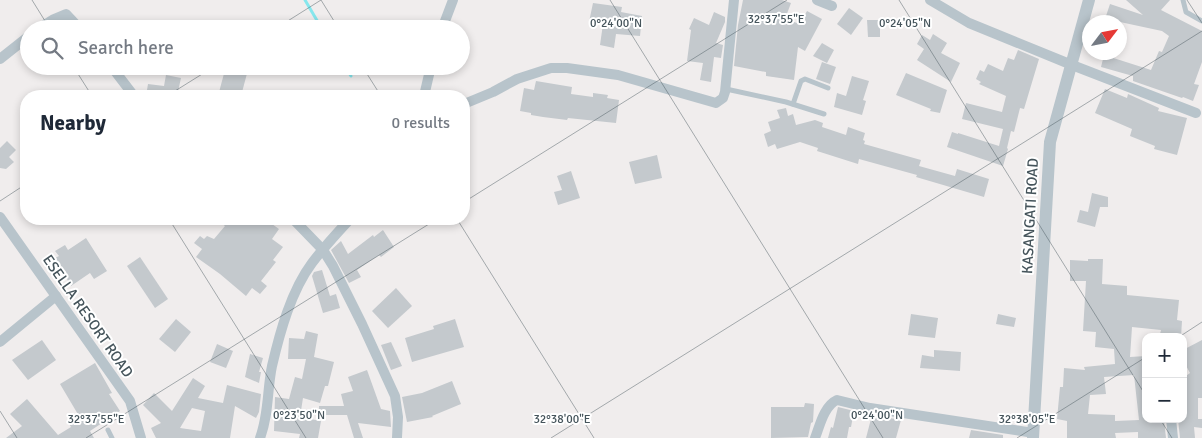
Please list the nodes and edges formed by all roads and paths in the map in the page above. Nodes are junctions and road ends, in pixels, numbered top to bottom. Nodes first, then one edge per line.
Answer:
1 (452, 0) edge
2 (734, 0) edge
3 (817, 0) edge
4 (930, 0) edge
5 (1089, 0) edge
6 (1184, 0) edge
7 (832, 6) dead end
8 (52, 20) edge
9 (72, 20) edge
10 (445, 20) edge
11 (1202, 21) edge
12 (20, 43) edge
13 (0, 59) edge
14 (1072, 66) junction
15 (118, 75) edge
16 (429, 75) edge
17 (828, 88) dead end
18 (725, 89) junction
19 (129, 90) edge
20 (425, 90) edge
21 (470, 102) edge
22 (793, 104) junction
23 (1196, 113) dead end
24 (824, 114) dead end
25 (0, 217) edge
26 (299, 225) edge
27 (345, 225) edge
28 (323, 250) junction
29 (56, 296) junction
30 (0, 342) edge
31 (1172, 423) edge
32 (108, 430) dead end
33 (1034, 436) edge
34 (112, 438) edge
35 (141, 438) edge
36 (260, 438) edge
37 (397, 438) edge
38 (815, 438) edge
39 (1173, 438) edge

1 - 10 street
2 - 18 street
3 - 7 street
4 - 14 street
5 - 14 street, KASANGATI ROAD
6 - 11 lane
8 - 9 street
12 - 13 street
14 - 23 street
14 - 33 street, KASANGATI ROAD
15 - 19 street
16 - 20 street
17 - 22 lane
18 - 21 street
18 - 22 lane
22 - 24 lane
25 - 29 street, ESELLA RESORT ROAD
26 - 28 street
27 - 28 street
28 - 36 street
28 - 37 street
29 - 30 street
29 - 35 street, ESELLA RESORT ROAD
31 - 39 street
32 - 34 lane
33 - 38 street

